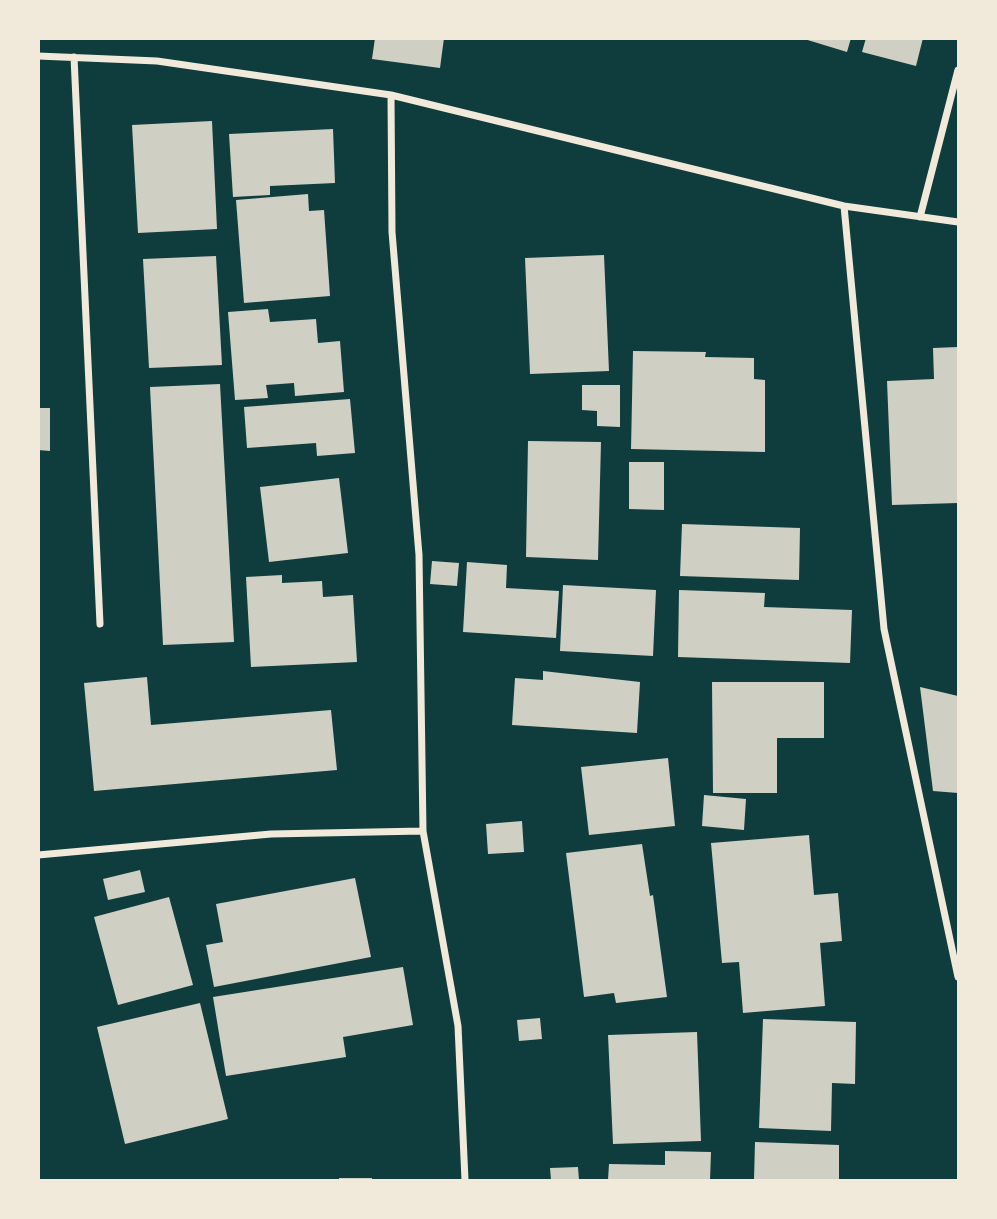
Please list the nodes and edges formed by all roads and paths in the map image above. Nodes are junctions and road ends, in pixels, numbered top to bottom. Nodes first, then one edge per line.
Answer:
1 (38, 56) edge
2 (74, 57) junction
3 (958, 70) edge
4 (391, 95) junction
5 (844, 206) junction
6 (920, 217) junction
7 (958, 222) edge
8 (100, 624) dead end
9 (423, 831) junction
10 (38, 855) edge
11 (958, 977) edge
12 (465, 1181) edge

1 - 2 street
2 - 4 street
2 - 8 street
3 - 6 street
4 - 5 street
4 - 9 street
5 - 6 street
5 - 11 street
6 - 7 street
9 - 10 street
9 - 12 street

